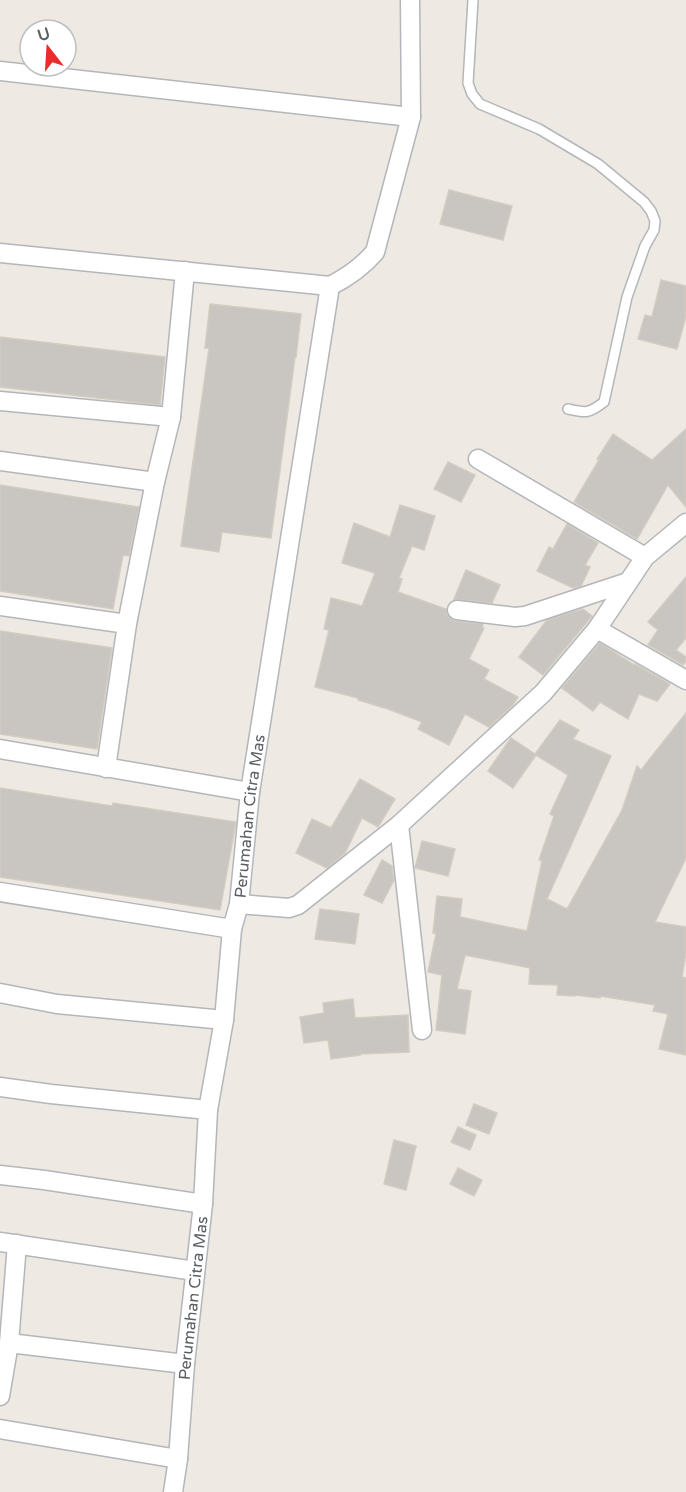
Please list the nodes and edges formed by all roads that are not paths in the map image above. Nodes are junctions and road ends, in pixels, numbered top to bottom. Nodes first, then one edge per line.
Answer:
1 (410, 0) edge
2 (473, 0) edge
3 (0, 71) edge
4 (411, 117) junction
5 (0, 253) edge
6 (185, 271) junction
7 (330, 286) junction
8 (0, 401) edge
9 (568, 409) dead end
10 (171, 417) junction
11 (478, 459) dead end
12 (0, 461) edge
13 (155, 482) junction
14 (686, 523) edge
15 (645, 557) junction
16 (628, 582) junction
17 (0, 606) edge
18 (457, 610) dead end
19 (127, 624) junction
20 (597, 629) junction
21 (686, 680) edge
22 (0, 749) edge
23 (105, 768) junction
24 (250, 792) junction
25 (399, 825) junction
26 (0, 892) edge
27 (239, 903) junction
28 (232, 929) junction
29 (0, 993) edge
30 (224, 1020) junction
31 (422, 1030) dead end
32 (0, 1087) edge
33 (208, 1110) junction
34 (0, 1175) edge
35 (202, 1204) junction
36 (8, 1243) edge
37 (195, 1271) junction
38 (9, 1343) junction
39 (185, 1364) junction
40 (0, 1396) edge
41 (0, 1429) edge
42 (178, 1460) junction
43 (173, 1492) edge

1 - 4 street
2 - 9 lane
3 - 4 street
4 - 7 street
5 - 6 street
6 - 7 street
6 - 10 street
7 - 24 street, Perumahan Citra Mas
8 - 10 street
10 - 13 street
11 - 15 street
12 - 13 street
13 - 19 street
14 - 15 street
15 - 16 street
16 - 18 street
16 - 20 street
17 - 19 street
19 - 23 street
20 - 21 street
20 - 25 street
22 - 23 street
23 - 24 street
24 - 27 street, Perumahan Citra Mas
25 - 27 street
25 - 31 street
26 - 28 street
27 - 28 street, Perumahan Citra Mas
28 - 30 street, Perumahan Citra Mas
29 - 30 street
30 - 33 street, Perumahan Citra Mas
32 - 33 street
33 - 35 street, Perumahan Citra Mas
34 - 35 street
35 - 37 street, Perumahan Citra Mas
36 - 37 street
36 - 38 street
37 - 39 street, Perumahan Citra Mas
38 - 39 street
38 - 40 street
39 - 42 street, Perumahan Citra Mas
41 - 42 street
42 - 43 street, Perumahan Citra Mas

